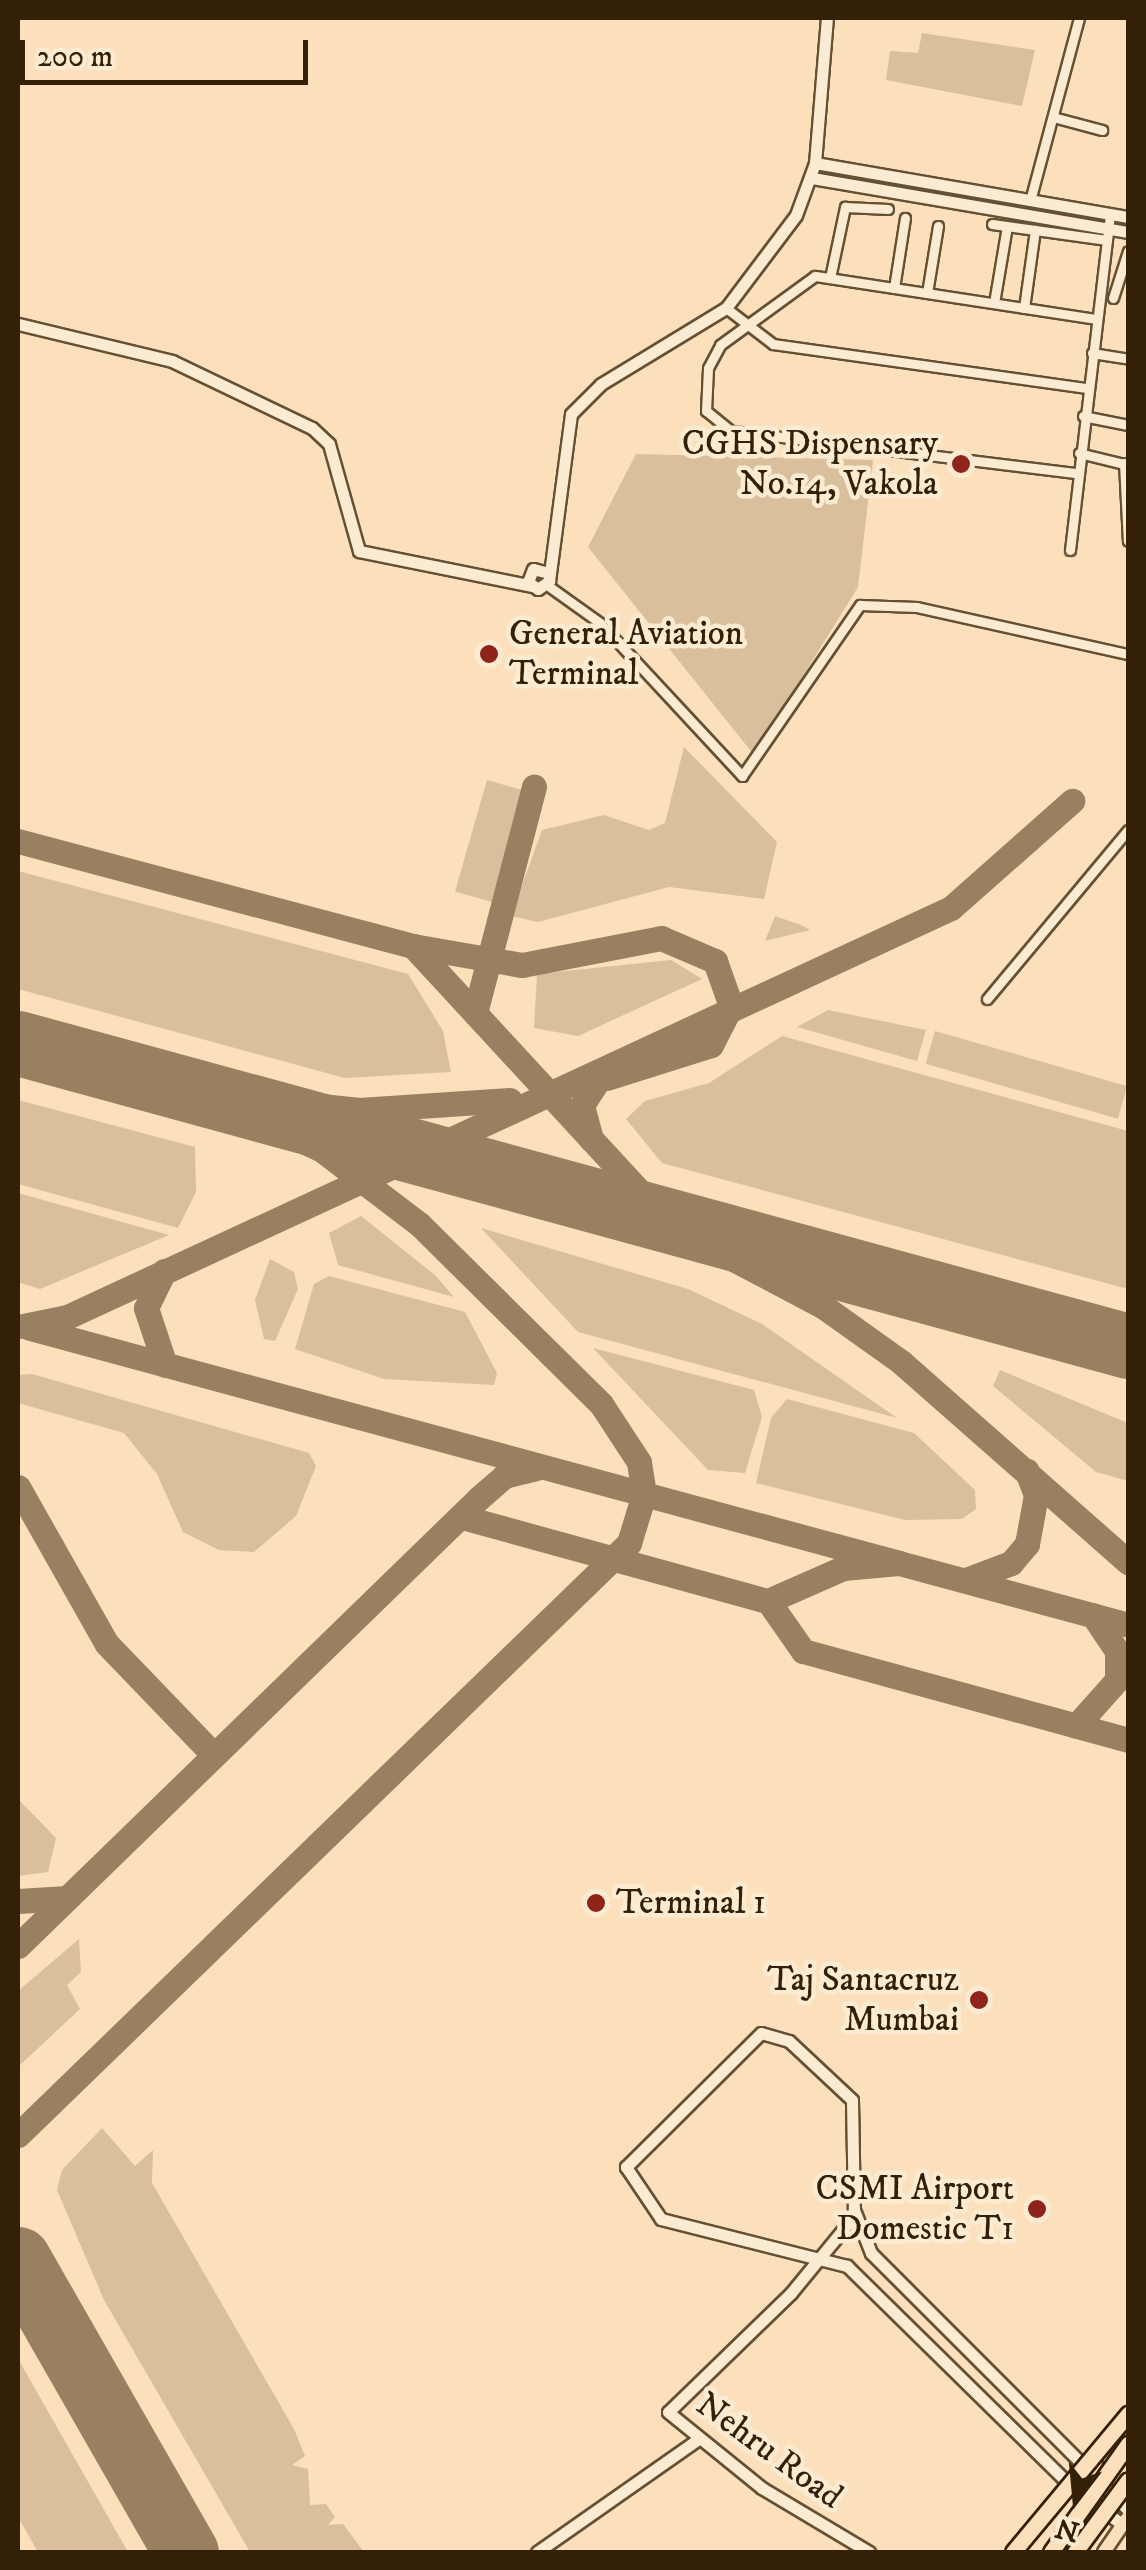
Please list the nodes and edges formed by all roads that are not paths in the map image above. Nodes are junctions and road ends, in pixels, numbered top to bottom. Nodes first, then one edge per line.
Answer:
1 (827, 18) edge
2 (1079, 18) edge
3 (1052, 117) junction
4 (1102, 130) dead end
5 (815, 164) junction
6 (812, 178) junction
7 (1031, 196) junction
8 (888, 209) dead end
9 (1110, 213) junction
10 (1128, 217) edge
11 (905, 218) dead end
12 (992, 224) dead end
13 (938, 226) dead end
14 (1006, 226) junction
15 (1036, 230) junction
16 (1128, 232) edge
17 (1107, 234) junction
18 (1128, 250) edge
19 (830, 278) junction
20 (894, 288) junction
21 (927, 293) junction
22 (1128, 295) edge
23 (994, 303) junction
24 (726, 308) junction
25 (1024, 308) junction
26 (1096, 319) junction
27 (18, 324) edge
28 (742, 328) junction
29 (1092, 353) junction
30 (1128, 359) edge
31 (1087, 388) junction
32 (1083, 416) junction
33 (1128, 426) edge
34 (1078, 453) junction
35 (1126, 464) edge
36 (1075, 473) junction
37 (1125, 517) edge
38 (1128, 540) edge
39 (1070, 550) dead end
40 (541, 573) junction
41 (502, 576) junction
42 (1128, 654) edge
43 (1128, 830) edge
44 (986, 999) dead end
45 (855, 2215) junction
46 (818, 2257) junction
47 (1128, 2417) edge
48 (696, 2440) junction
49 (1128, 2444) edge
50 (1087, 2475) junction
51 (1128, 2480) edge
52 (1075, 2490) junction
53 (1127, 2517) edge
54 (538, 2552) edge
55 (869, 2552) edge
56 (1013, 2552) edge
57 (1034, 2552) edge
58 (1051, 2552) edge
59 (1075, 2552) edge
60 (1104, 2552) edge

1 - 5 street
2 - 3 street
3 - 4 street
3 - 7 street
5 - 6 street
5 - 7 street
6 - 17 street
6 - 24 street
7 - 9 street
8 - 19 street
9 - 10 street
9 - 17 street
11 - 20 street
12 - 14 street
13 - 21 street
14 - 15 street
14 - 23 street
15 - 17 street
15 - 25 street
16 - 17 street
17 - 26 street
18 - 22 street
19 - 20 street
19 - 28 street
20 - 21 street
21 - 23 street
23 - 25 street
24 - 28 street
24 - 40 street
25 - 26 street
26 - 29 street
27 - 41 street
28 - 31 street
28 - 36 street
29 - 30 street
29 - 31 street
31 - 32 street
32 - 33 street
32 - 34 street
34 - 35 street
34 - 36 street
35 - 37 street
36 - 39 street
37 - 38 street
40 - 41 street
40 - 41 street
40 - 42 street
43 - 44 street
45 - 46 street
45 - 46 street
45 - 50 street
46 - 48 street, Nehru Road
46 - 52 street
47 - 50 main road
47 - 56 highway, bridge
48 - 54 street
48 - 55 street, Nehru Road
49 - 58 highway, bridge
50 - 52 main road
50 - 53 street
51 - 59 highway, bridge
52 - 53 street
52 - 57 main road
53 - 60 main road

